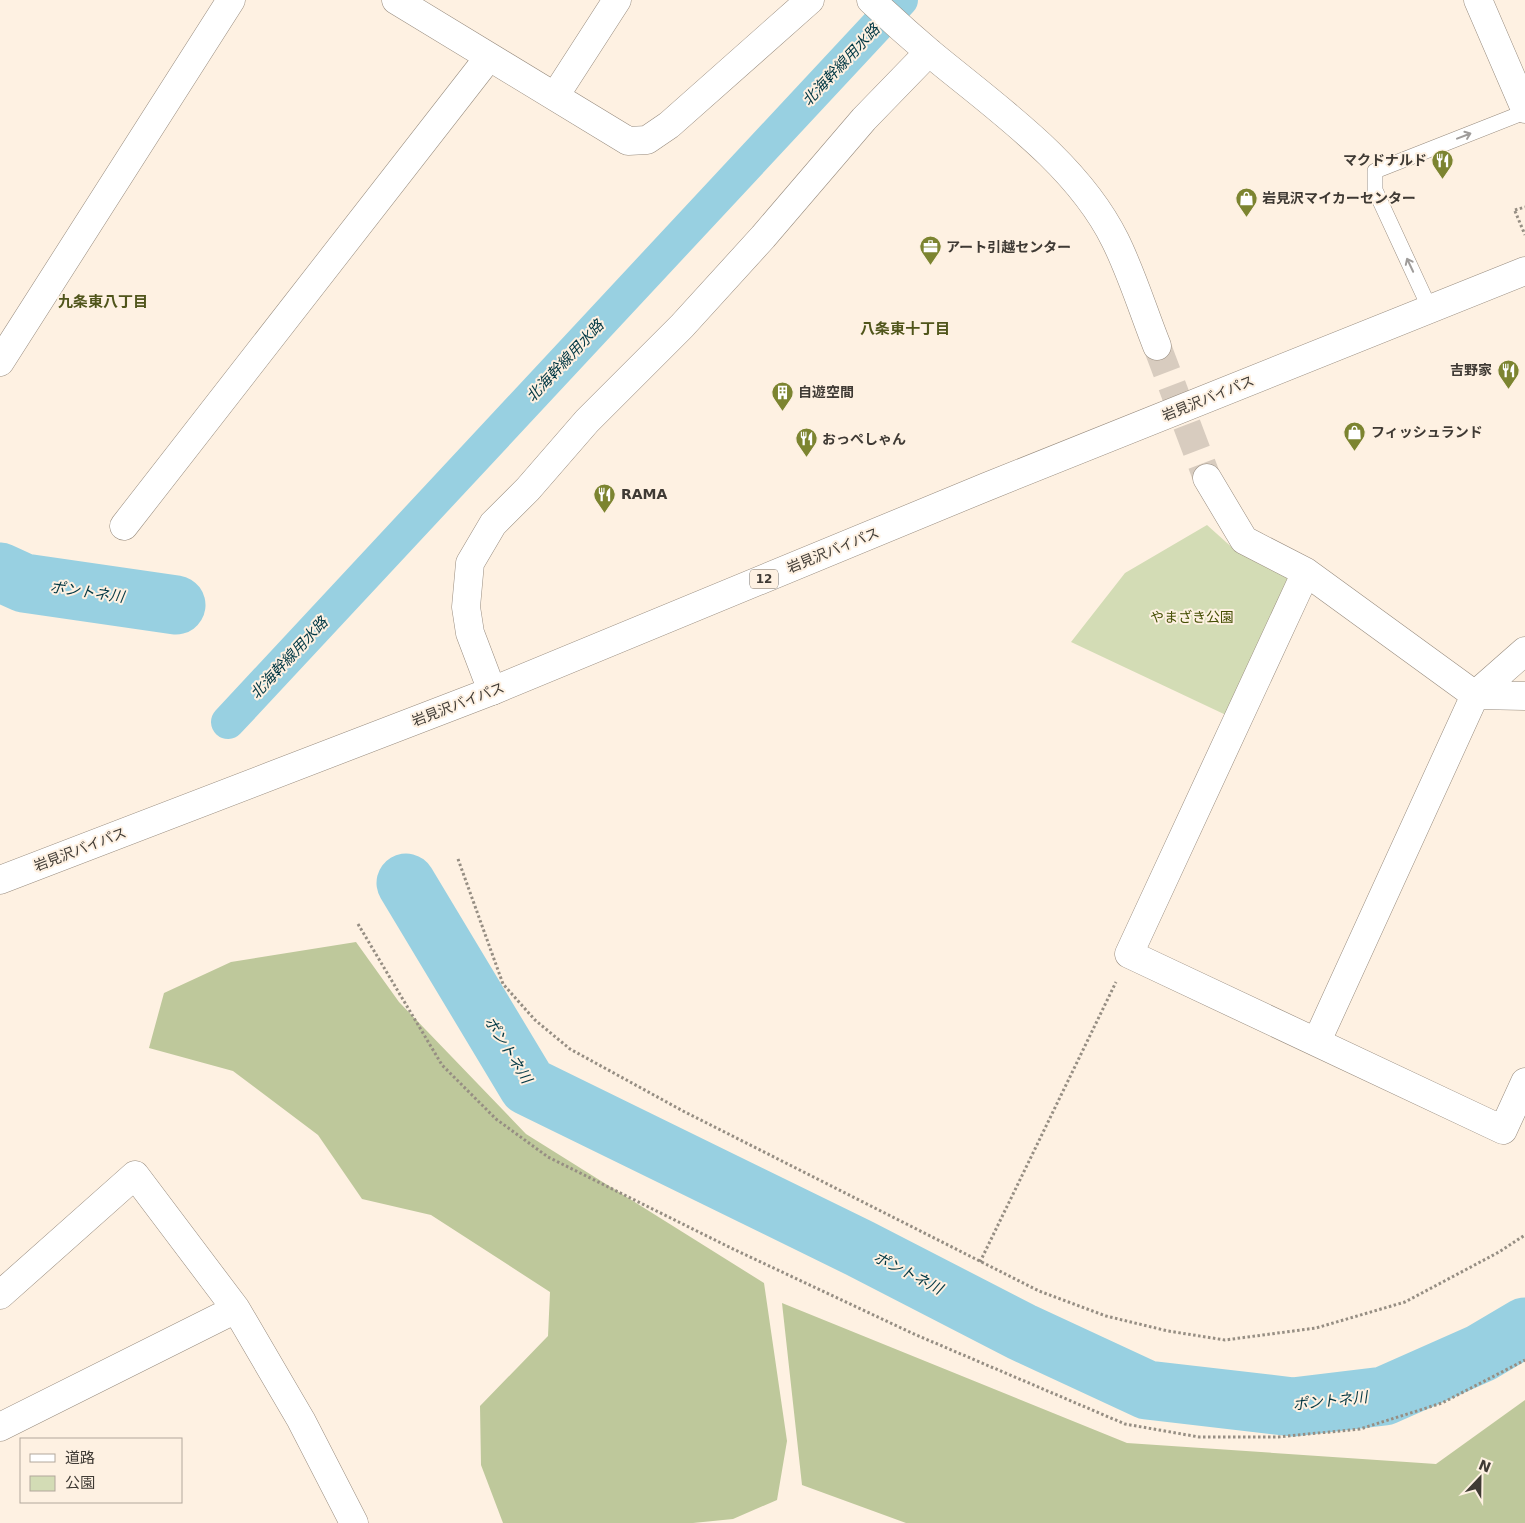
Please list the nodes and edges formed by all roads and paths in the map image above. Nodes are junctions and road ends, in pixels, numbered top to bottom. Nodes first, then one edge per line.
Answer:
1 (231, 0) edge
2 (396, 0) edge
3 (617, 0) edge
4 (810, 0) edge
5 (871, 0) edge
6 (1478, 0) edge
7 (920, 43) junction
8 (488, 57) junction
9 (555, 96) junction
10 (1525, 111) edge
11 (1525, 207) edge
12 (1525, 235) edge
13 (1525, 271) edge
14 (1430, 309) junction
15 (1157, 346) tunnel mouth
16 (0, 362) edge
17 (1207, 478) tunnel mouth
18 (124, 526) dead end
19 (1306, 572) junction
20 (1525, 651) edge
21 (492, 691) junction
22 (1475, 695) junction
23 (1525, 696) edge
24 (458, 858) dead end
25 (0, 880) edge
26 (358, 924) dead end
27 (1129, 954) junction
28 (1317, 1041) junction
29 (1525, 1082) edge
30 (1525, 1235) edge
31 (980, 1262) junction
32 (0, 1295) edge
33 (236, 1309) junction
34 (1525, 1360) edge
35 (0, 1427) edge
36 (354, 1523) edge

1 - 16 main road
2 - 8 main road
3 - 9 main road
4 - 9 main road
5 - 7 main road
6 - 10 main road
7 - 15 main road
7 - 21 main road
8 - 9 main road
8 - 18 main road
14 -> 10 lane
11 - 12 path
13 - 14 main road, 岩見沢バイパス / 12
14 - 21 main road, 岩見沢バイパス / 12
17 - 19 main road
19 - 22 main road
19 - 27 main road
20 - 22 main road
21 - 25 main road, 岩見沢バイパス / 12
22 - 23 main road
22 - 28 main road
24 - 31 path
26 - 34 path
27 - 28 main road
27 - 31 path
28 - 29 main road
30 - 31 path
32 - 33 main road
33 - 35 main road
33 - 36 main road

